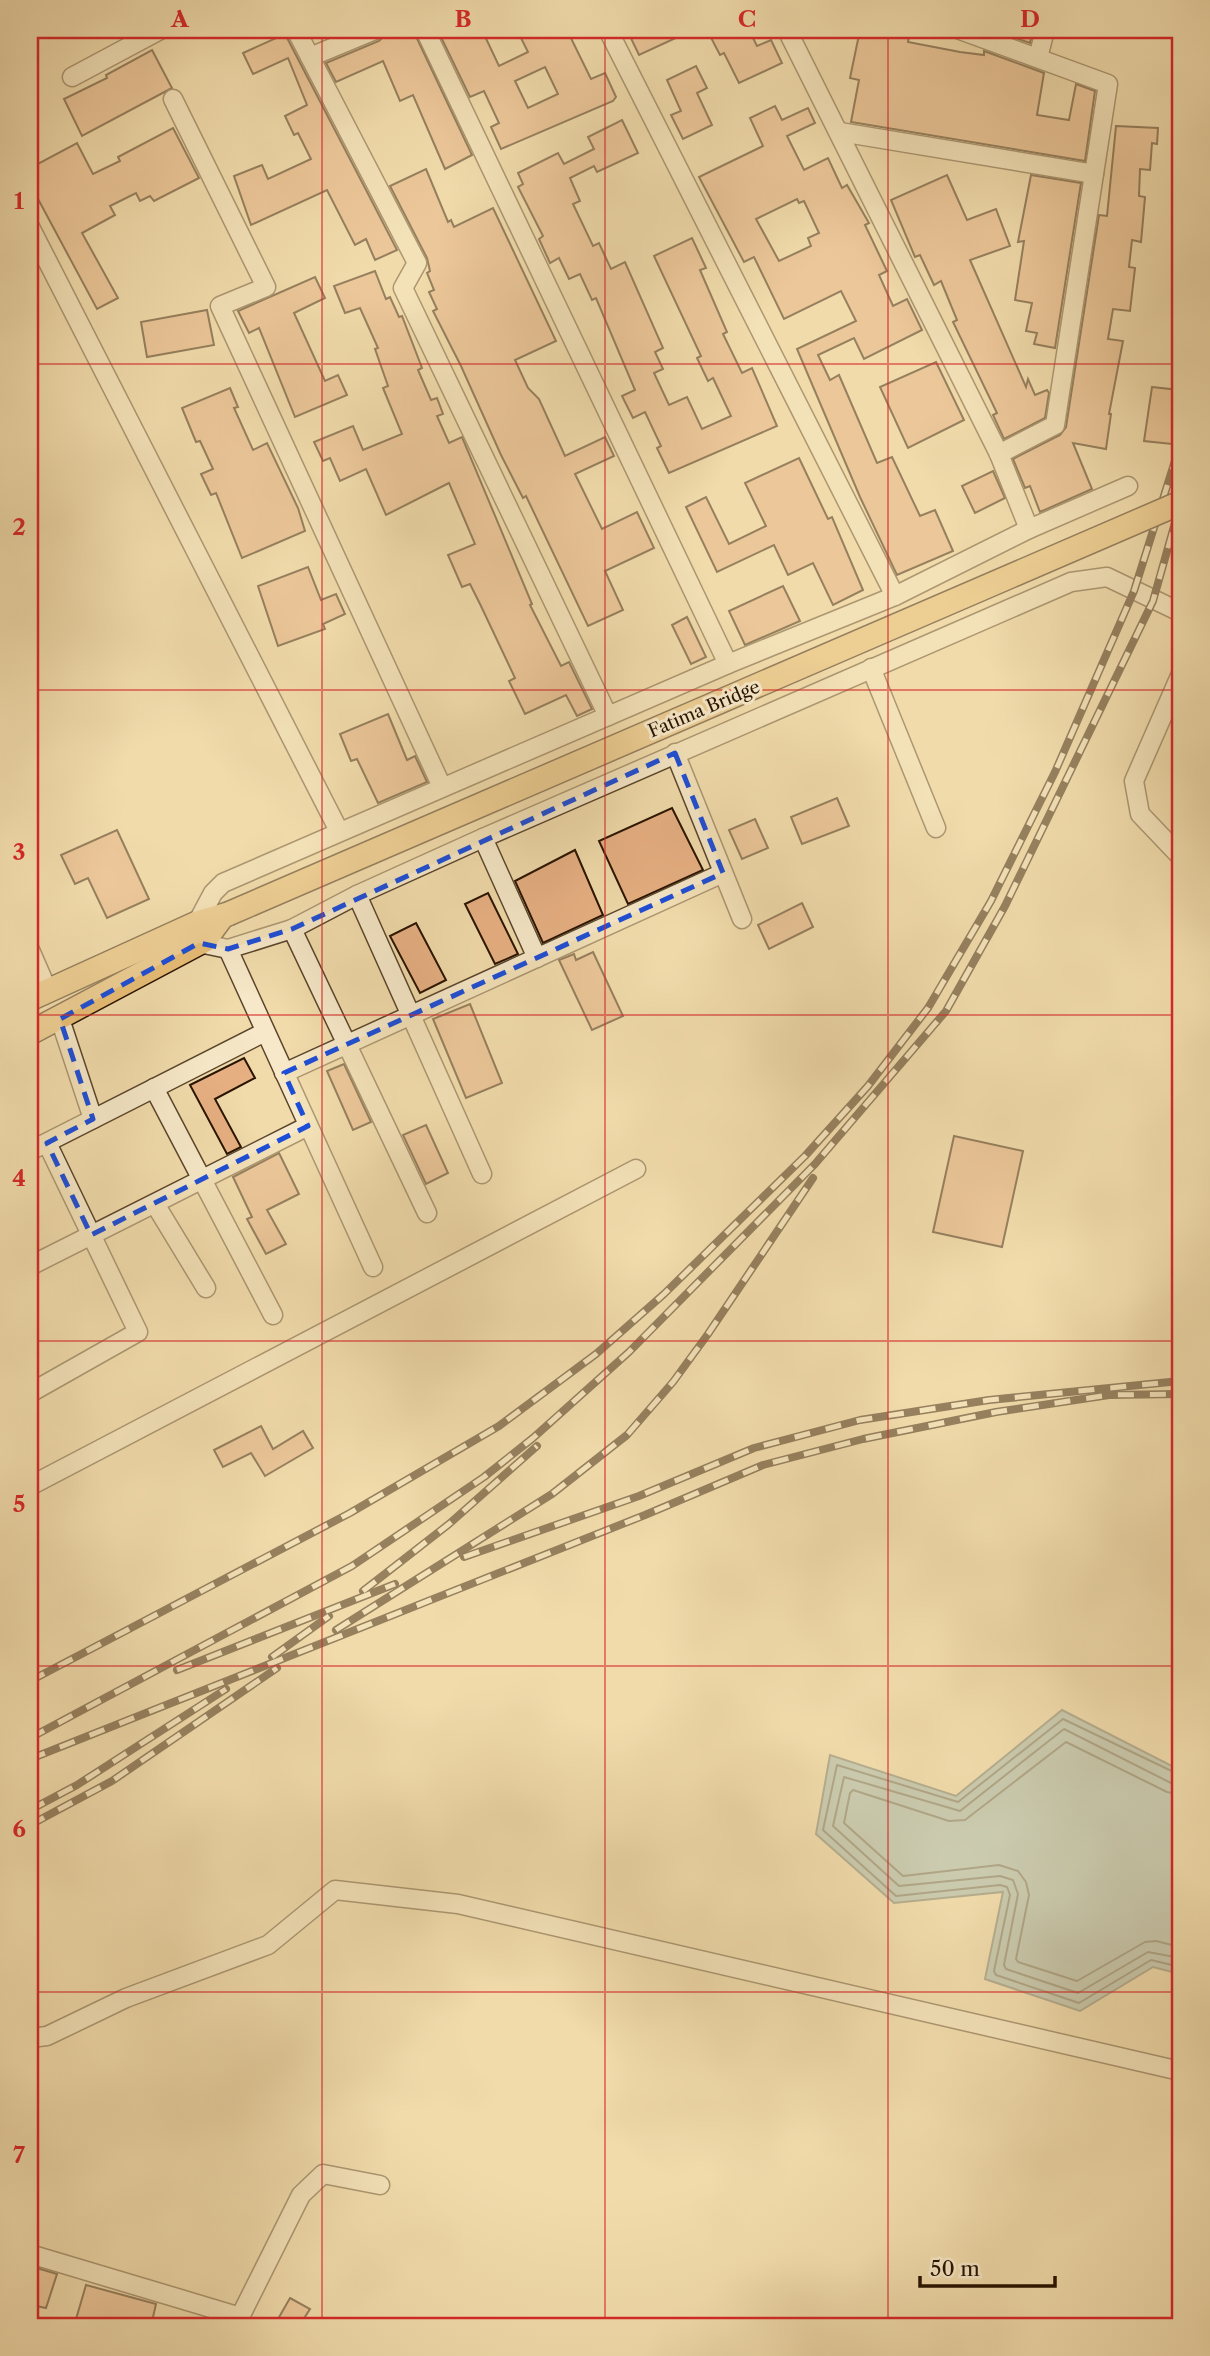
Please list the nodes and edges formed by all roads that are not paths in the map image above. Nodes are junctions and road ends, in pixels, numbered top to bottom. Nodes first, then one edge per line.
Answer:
1 (160, 30) edge
2 (296, 30) edge
3 (375, 30) edge
4 (425, 30) edge
5 (608, 30) edge
6 (787, 30) edge
7 (960, 30) edge
8 (1045, 30) edge
9 (310, 57) junction
10 (1038, 58) junction
11 (72, 78) dead end
12 (173, 99) dead end
13 (840, 132) junction
14 (1094, 174) junction
15 (30, 227) edge
16 (999, 454) junction
17 (1128, 486) dead end
18 (1180, 503) edge
19 (1030, 529) junction
20 (895, 596) junction
21 (1180, 612) edge
22 (728, 664) junction
23 (871, 668) junction
24 (1180, 676) edge
25 (608, 716) junction
26 (675, 753) junction
27 (442, 787) junction
28 (936, 828) dead end
29 (339, 831) junction
30 (483, 838) junction
31 (1180, 856) edge
32 (723, 873) junction
33 (357, 895) junction
34 (742, 919) dead end
35 (292, 929) junction
36 (198, 933) junction
37 (228, 949) junction
38 (30, 950) edge
39 (537, 958) junction
40 (38, 994) edge
41 (411, 1015) junction
42 (60, 1019) junction
43 (265, 1032) junction
44 (30, 1033) edge
45 (347, 1044) junction
46 (284, 1073) junction
47 (154, 1088) junction
48 (93, 1119) junction
49 (308, 1126) junction
50 (47, 1143) junction
51 (30, 1152) edge
52 (636, 1169) dead end
53 (482, 1174) dead end
54 (202, 1180) junction
55 (155, 1204) junction
56 (427, 1213) dead end
57 (91, 1236) junction
58 (30, 1266) edge
59 (373, 1267) dead end
60 (206, 1288) dead end
61 (273, 1315) dead end
62 (30, 1391) edge
63 (30, 1486) edge
64 (30, 2038) edge
65 (1180, 2071) edge
66 (380, 2185) dead end
67 (30, 2254) edge
68 (237, 2325) edge

1 - 11 street
2 - 9 street
3 - 9 street
4 - 22 street
5 - 20 street
6 - 13 street
7 - 10 street
8 - 10 street
9 - 25 street
10 - 14 street
12 - 27 street
13 - 14 street
13 - 16 street
14 - 16 street
15 - 29 street
16 - 19 street
17 - 19 street
18 - 36 main road, Fatima Bridge, bridge
19 - 20 street
20 - 22 street
21 - 23 street
22 - 25 street
23 - 26 street
23 - 28 street
24 - 31 street
25 - 27 street
26 - 30 street
26 - 32 street
27 - 29 street
29 - 36 street
30 - 33 street
30 - 39 street
32 - 34 street
32 - 39 street
33 - 35 street
33 - 41 street
35 - 37 street
35 - 45 street
36 - 37 street
36 - 40 main road
36 - 42 main road
37 - 43 street
38 - 40 street
39 - 41 street
41 - 45 street
41 - 53 street
42 - 44 main road
42 - 48 street
43 - 46 street
43 - 47 street
45 - 46 street
45 - 56 street
46 - 49 street
47 - 48 street
47 - 54 street
48 - 50 street
49 - 54 street
49 - 59 street
50 - 51 street
50 - 57 street
52 - 63 street
54 - 55 street
54 - 61 street
55 - 57 street
55 - 60 street
57 - 58 street
57 - 62 street
64 - 65 street
66 - 68 street
67 - 68 street

